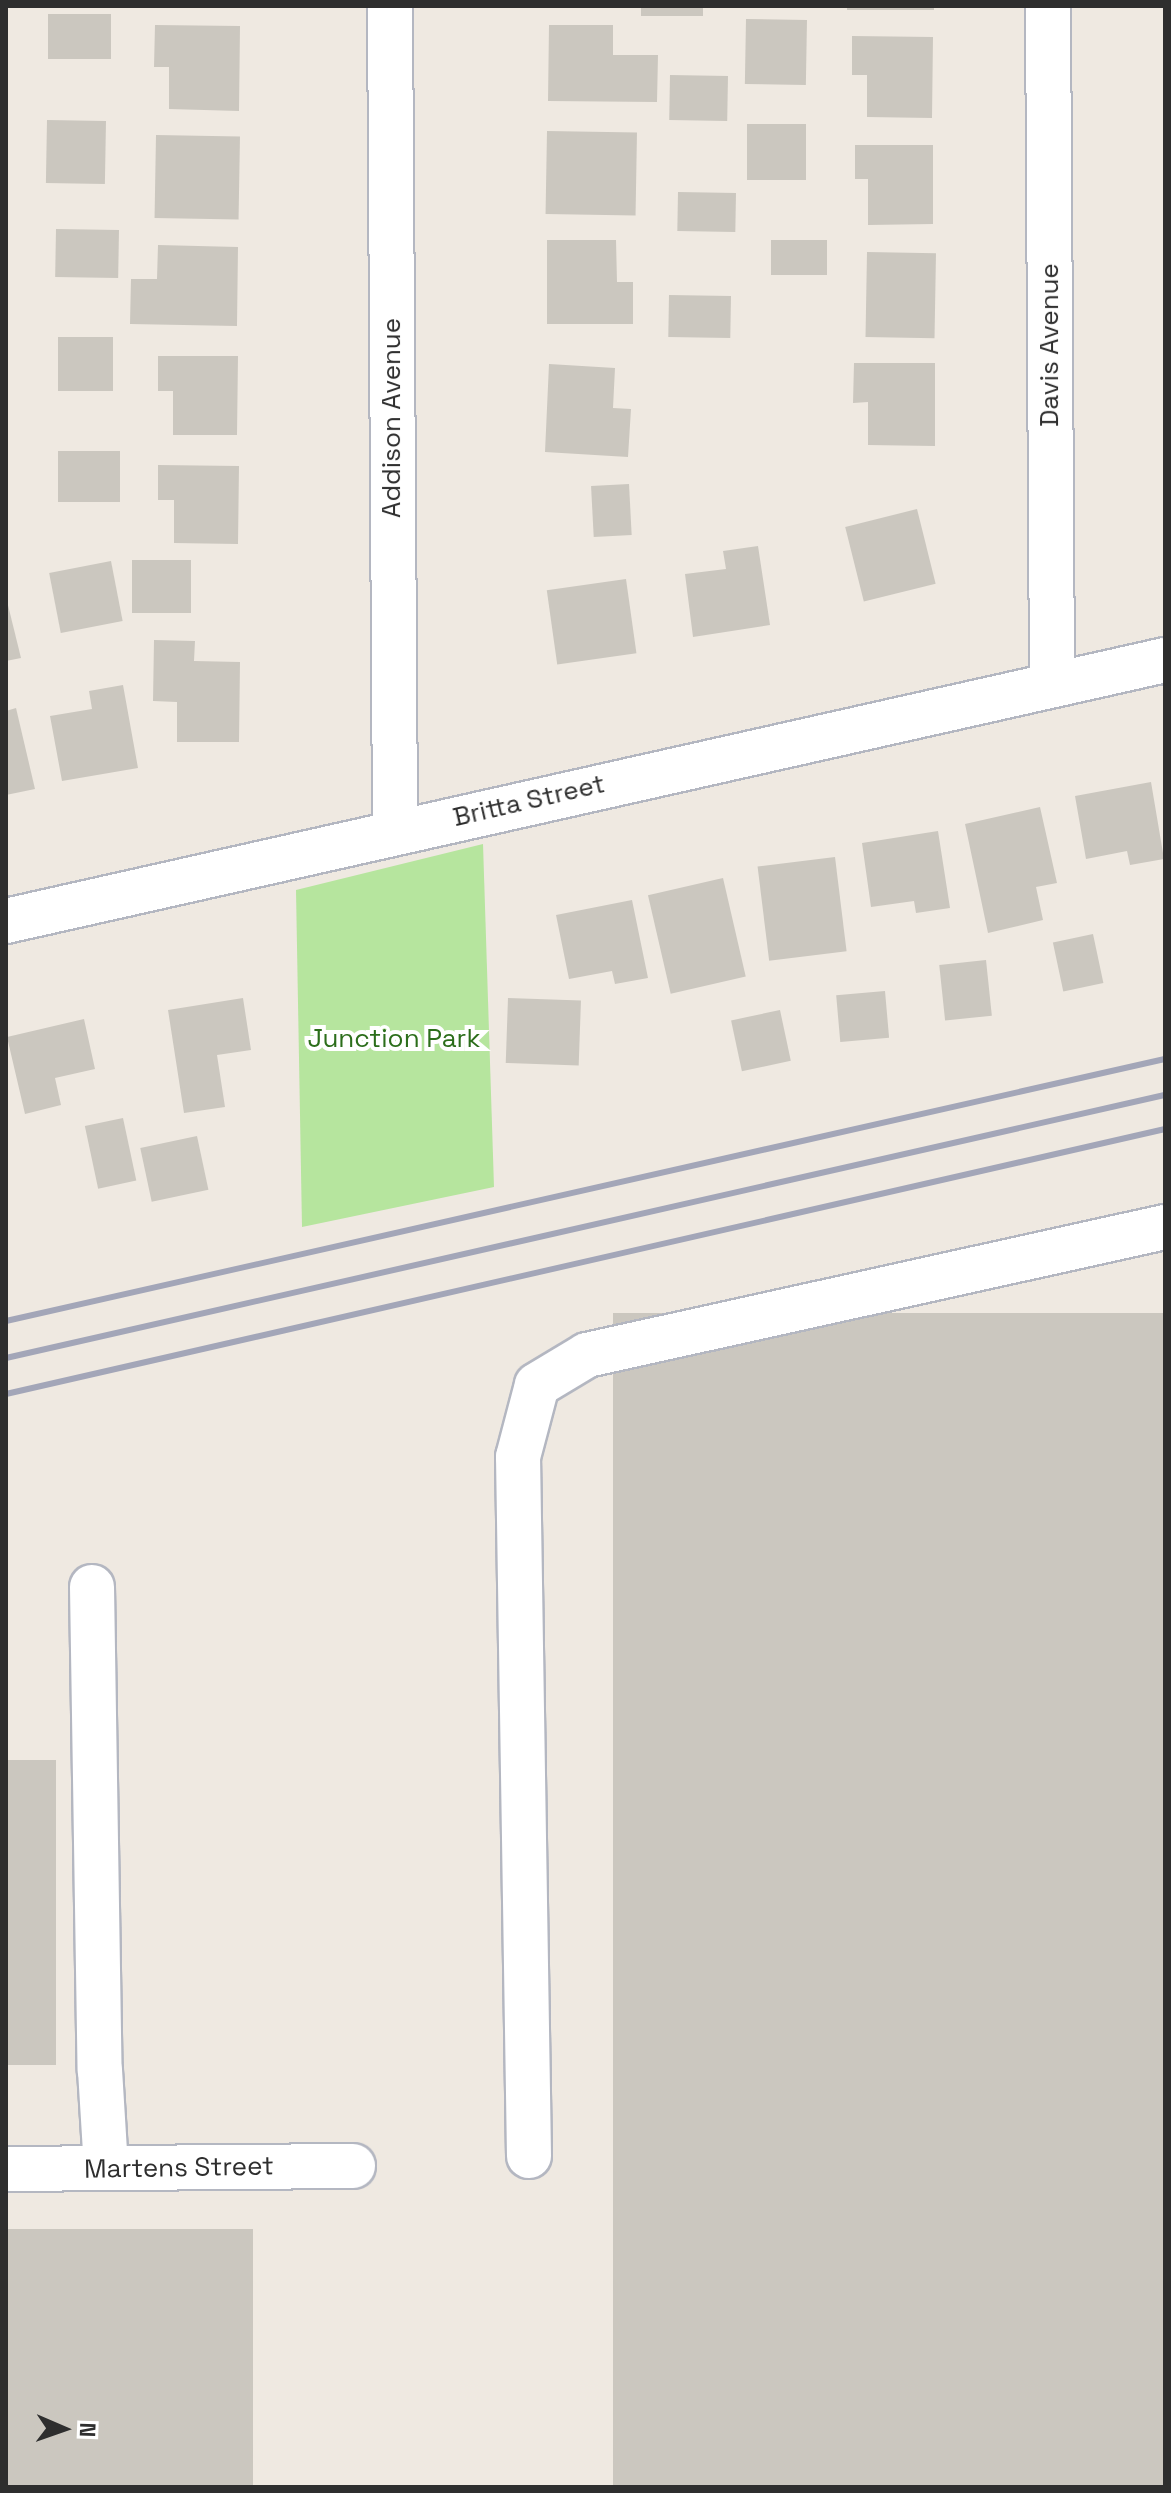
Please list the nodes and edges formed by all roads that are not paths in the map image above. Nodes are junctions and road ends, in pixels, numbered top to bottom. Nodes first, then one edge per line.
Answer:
1 (390, 6) edge
2 (1048, 6) edge
3 (1165, 660) edge
4 (1052, 684) junction
5 (395, 831) junction
6 (6, 921) edge
7 (1165, 1227) edge
8 (92, 1587) dead end
9 (529, 2156) dead end
10 (353, 2166) dead end
11 (106, 2168) junction
12 (6, 2169) edge

1 - 5 street, Addison Avenue
2 - 4 street, Davis Avenue
3 - 4 street, Britta Street
4 - 5 street, Britta Street
5 - 6 street, Britta Street
7 - 9 street
8 - 11 street
10 - 11 street, Martens Street
11 - 12 street, Martens Street

